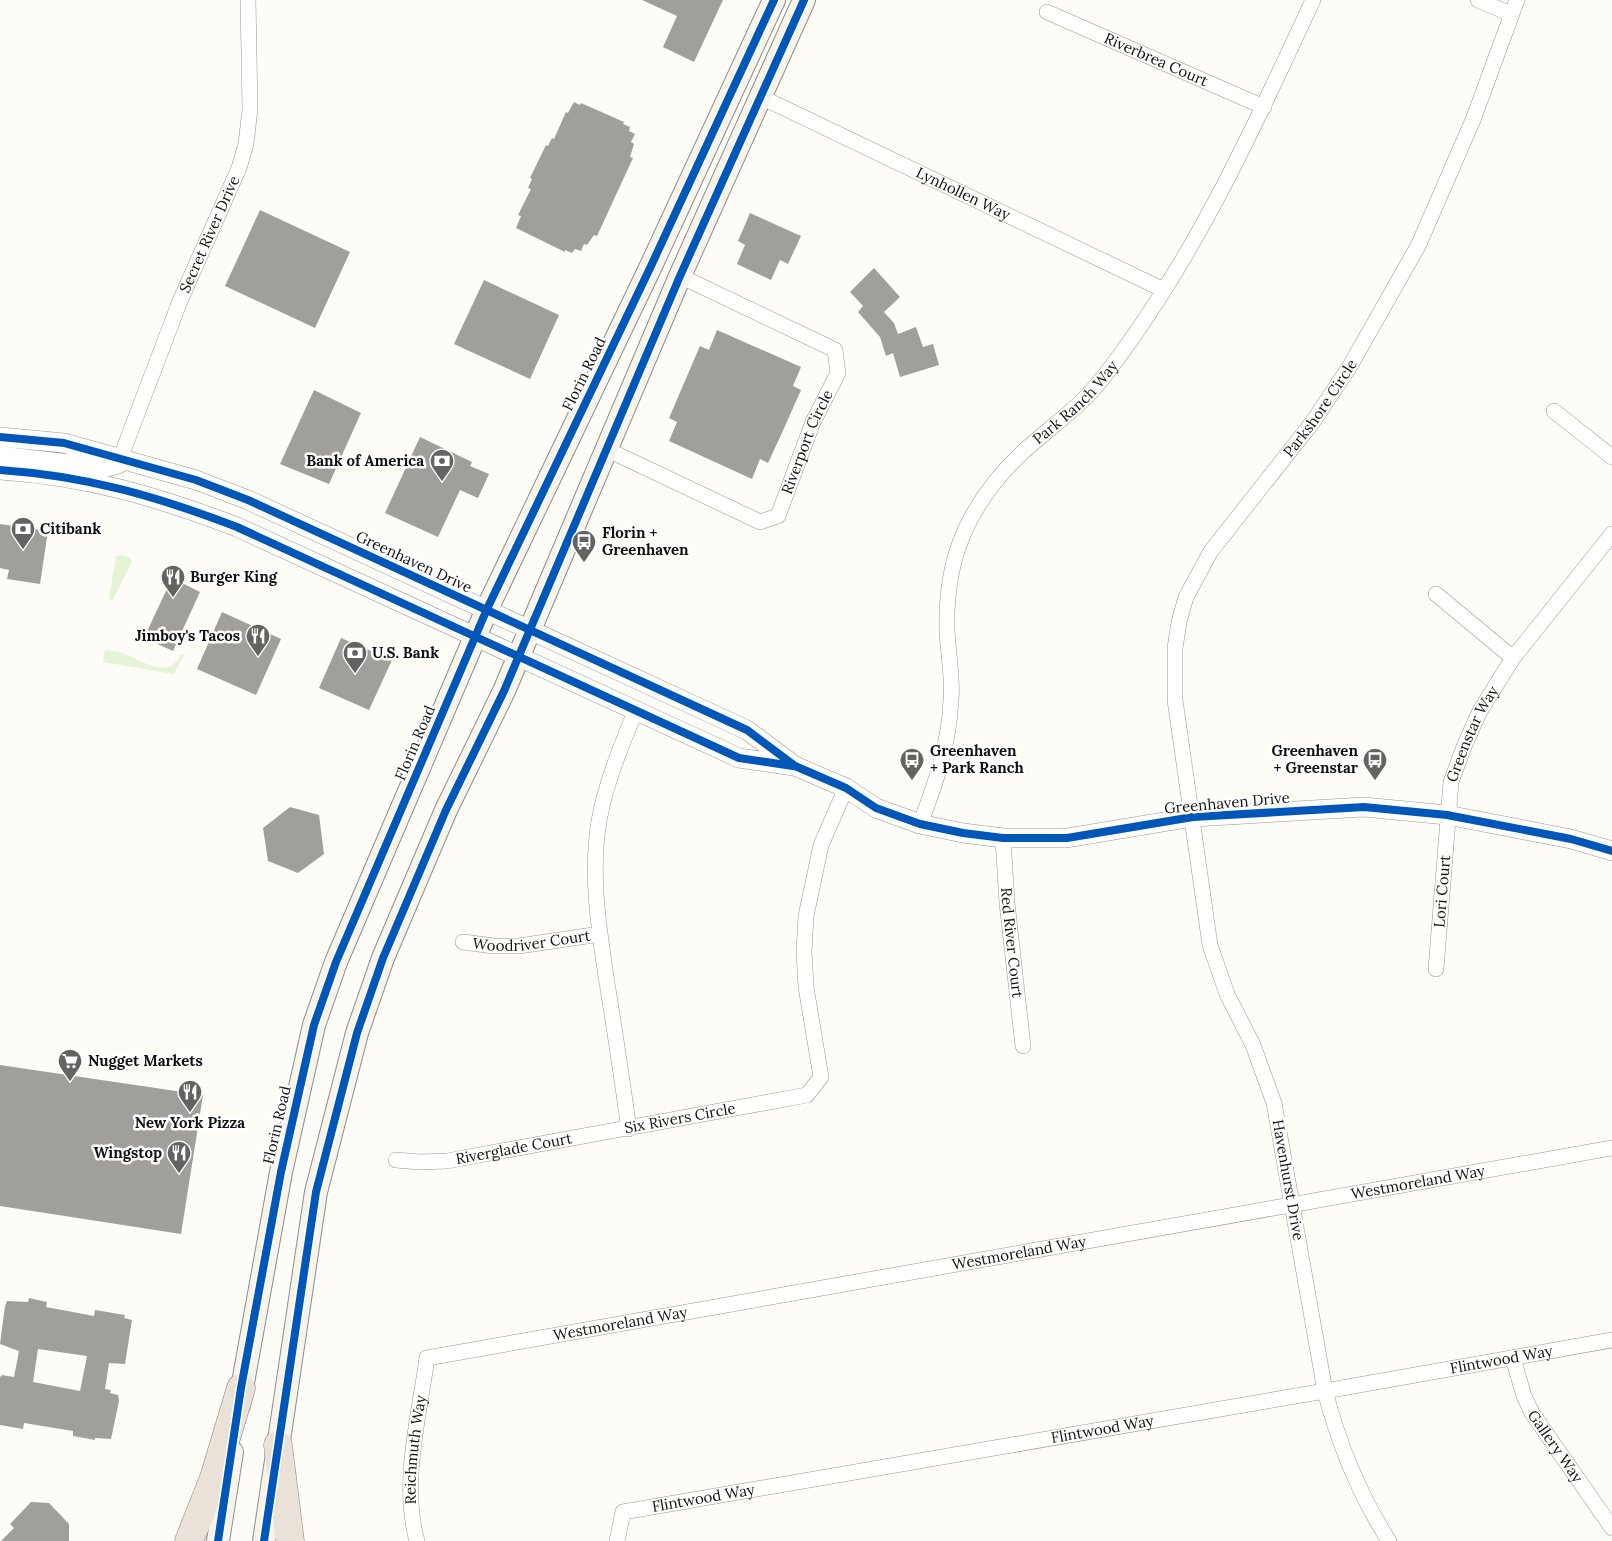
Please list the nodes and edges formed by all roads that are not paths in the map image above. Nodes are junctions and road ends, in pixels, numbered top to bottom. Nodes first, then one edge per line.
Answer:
1 (248, 0) edge
2 (774, 0) edge
3 (804, 0) edge
4 (1312, 0) edge
5 (1478, 0) edge
6 (1517, 0) edge
7 (1047, 12) dead end
8 (1511, 14) junction
9 (761, 98) junction
10 (1264, 108) junction
11 (680, 276) junction
12 (1164, 290) junction
13 (1554, 411) dead end
14 (0, 437) edge
15 (606, 449) junction
16 (0, 456) edge
17 (1612, 457) edge
18 (120, 458) junction
19 (0, 470) edge
20 (113, 486) junction
21 (265, 508) junction
22 (1612, 534) edge
23 (1436, 594) dead end
24 (486, 609) junction
25 (530, 630) junction
26 (475, 636) junction
27 (519, 656) junction
28 (1513, 658) junction
29 (636, 710) junction
30 (796, 766) junction
31 (846, 788) junction
32 (1447, 815) junction
33 (1193, 817) junction
34 (920, 824) junction
35 (1003, 838) junction
36 (1612, 851) edge
37 (600, 934) junction
38 (463, 942) dead end
39 (1436, 969) dead end
40 (1023, 1046) dead end
41 (629, 1129) junction
42 (1612, 1148) edge
43 (396, 1160) dead end
44 (1293, 1205) junction
45 (1612, 1340) edge
46 (427, 1358) joint
47 (1513, 1358) junction
48 (241, 1388) junction
49 (1326, 1391) junction
50 (278, 1445) junction
51 (1612, 1528) edge
52 (188, 1541) edge
53 (218, 1541) edge
54 (264, 1541) edge
55 (290, 1541) edge
56 (418, 1541) edge
57 (617, 1541) edge
58 (1389, 1541) edge

1 - 18 street, Secret River Drive
2 - 24 main road, Florin Road
3 - 9 main road
4 - 10 street, Park Ranch Way
5 - 8 street
6 - 8 street, Parkshore Circle
7 - 10 street, Riverbrea Court
8 - 33 street, Parkshore Circle
9 - 11 main road
9 - 12 street, Lynhollen Way
10 - 12 street, Park Ranch Way
11 - 15 main road
11 - 15 street, Riverport Circle
12 - 34 street, Park Ranch Way
13 - 17 street
14 - 18 street, Greenhaven Drive
15 - 25 main road
16 - 18 street
18 - 21 street, Greenhaven Drive
19 - 20 street, Greenhaven Drive
20 - 21 street
20 - 26 street, Greenhaven Drive
21 - 24 street, Greenhaven Drive
22 - 28 street, Greenstar Way
23 - 28 street
24 - 25 street, Greenhaven Drive
24 - 26 main road, Florin Road
25 - 27 main road
25 - 30 street, Greenhaven Drive
26 - 27 street, Greenhaven Drive
26 - 48 main road, Florin Road
27 - 29 street, Greenhaven Drive
27 - 50 main road
28 - 32 street, Greenstar Way
29 - 30 street, Greenhaven Drive
29 - 37 street, Six Rivers Circle
30 - 31 street, Greenhaven Drive
31 - 34 street, Greenhaven Drive
31 - 41 street, Six Rivers Circle
32 - 33 street, Greenhaven Drive
32 - 36 street, Greenhaven Drive
32 - 39 street, Lori Court
33 - 35 street, Greenhaven Drive
33 - 44 street, Havenhurst Drive
34 - 35 street, Greenhaven Drive
35 - 40 street, Red River Court
37 - 38 street, Woodriver Court
37 - 41 street, Six Rivers Circle
41 - 43 street, Riverglade Court
42 - 44 street, Westmoreland Way
44 - 46 street, Westmoreland Way
44 - 49 street, Havenhurst Drive
45 - 47 street, Flintwood Way
46 - 56 street, Reichmuth Way
47 - 49 street, Flintwood Way
47 - 51 street, Gallery Way
48 - 52 highway
48 - 53 main road, Florin Road
49 - 57 street, Flintwood Way
49 - 58 street, Havenhurst Drive
50 - 54 main road
50 - 55 highway

